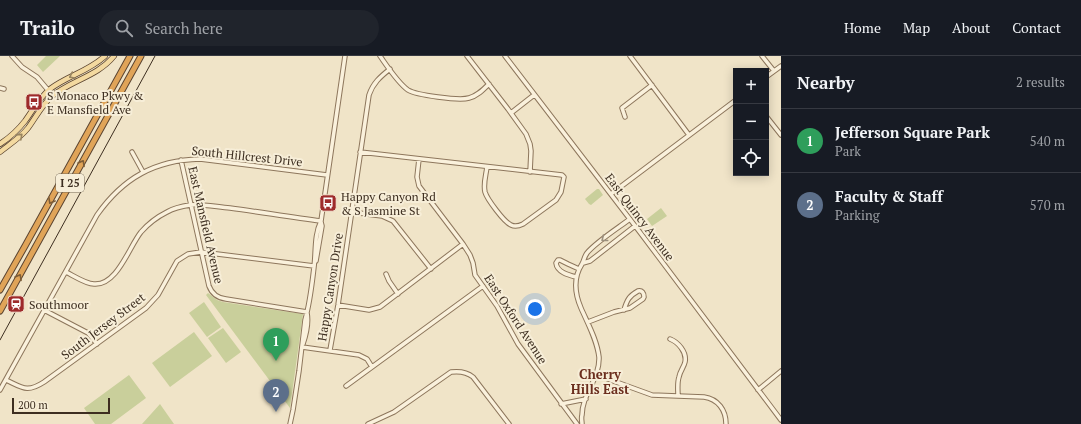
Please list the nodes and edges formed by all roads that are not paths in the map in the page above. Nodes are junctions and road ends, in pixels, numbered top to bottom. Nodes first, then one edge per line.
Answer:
1 (12, 56) edge
2 (105, 56) edge
3 (114, 56) edge
4 (130, 56) edge
5 (141, 56) edge
6 (345, 56) edge
7 (380, 56) edge
8 (468, 56) edge
9 (505, 56) edge
10 (630, 56) edge
11 (762, 56) edge
12 (781, 66) edge
13 (390, 69) junction
14 (774, 71) junction
15 (769, 75) edge
16 (489, 84) junction
17 (652, 85) junction
18 (48, 90) junction
19 (534, 95) junction
20 (52, 96) junction
21 (733, 102) edge
22 (511, 113) junction
23 (624, 117) dead end
24 (769, 120) edge
25 (689, 135) junction
26 (781, 135) edge
27 (0, 144) edge
28 (0, 152) edge
29 (132, 152) dead end
30 (360, 152) junction
31 (419, 159) junction
32 (181, 160) junction
33 (487, 167) junction
34 (144, 172) junction
35 (530, 172) junction
36 (327, 175) junction
37 (611, 194) junction
38 (191, 205) junction
39 (351, 212) junction
40 (630, 219) junction
41 (321, 221) junction
42 (635, 226) junction
43 (463, 244) junction
44 (201, 252) junction
45 (583, 263) junction
46 (314, 266) junction
47 (431, 269) junction
48 (579, 269) junction
49 (66, 272) junction
50 (386, 274) dead end
51 (576, 277) junction
52 (483, 286) junction
53 (0, 290) edge
54 (398, 294) junction
55 (338, 305) junction
56 (44, 310) junction
57 (624, 310) junction
58 (0, 311) edge
59 (307, 312) junction
60 (588, 322) junction
61 (670, 338) dead end
62 (98, 344) junction
63 (302, 347) junction
64 (330, 350) junction
65 (372, 367) junction
66 (781, 371) edge
67 (596, 375) junction
68 (6, 380) junction
69 (346, 386) dead end
70 (0, 390) edge
71 (758, 390) junction
72 (678, 396) junction
73 (586, 399) junction
74 (562, 404) junction
75 (293, 410) junction
76 (781, 420) edge
77 (290, 424) edge
78 (293, 424) edge
79 (368, 424) edge
80 (510, 424) edge
81 (577, 424) edge
82 (582, 424) edge
83 (726, 424) edge

1 - 18 street
2 -> 18 main road
3 - 20 main road
4 -> 53 highway, I 25
58 -> 5 highway, I 25
6 - 36 street
7 - 13 street
8 - 16 street
9 - 19 street, East Quincy Avenue
10 - 17 street
11 - 14 street
12 - 14 street
13 - 16 street
13 - 30 street, Happy Canyon Drive
14 - 15 street
16 - 22 street
17 - 23 street
17 - 25 street
18 - 20 street
18 - 27 main road
19 - 22 street
19 - 37 street, East Quincy Avenue
28 -> 20 main road
21 - 25 street
22 - 35 street
24 - 26 street
25 - 37 street
29 - 34 street
30 - 31 street
30 - 39 street, Happy Canyon Drive
31 - 33 street
31 - 43 street, East Oxford Avenue
32 - 34 street, South Hillcrest Drive
32 - 36 street, South Hillcrest Drive
32 - 38 street, East Mansfield Avenue
33 - 35 street
33 - 35 street
34 - 49 street, South Hillcrest Drive
36 - 41 street
37 - 40 street, East Quincy Avenue
38 - 41 street
38 - 44 street, East Mansfield Avenue
38 - 49 street
39 - 47 street
39 - 55 street, Happy Canyon Drive
40 - 42 street, East Quincy Avenue
40 -> 45 street
41 - 46 street
42 - 45 street
42 - 71 street, East Quincy Avenue
43 - 47 street
43 - 52 street, East Oxford Avenue
44 - 46 street, South Jersey Street
44 - 59 street, East Mansfield Avenue
44 - 62 street, South Jersey Street
45 - 48 street
46 - 59 street
47 - 54 street
48 - 51 street
48 - 51 street
49 - 56 street, South Hillcrest Drive
50 - 54 street
51 - 60 street
52 - 65 street
52 - 74 street, East Oxford Avenue
54 - 55 street
55 - 64 street, Happy Canyon Drive
56 - 62 street
56 - 68 street, South Hillcrest Drive
57 - 57 street
57 - 60 street
59 - 63 street
60 - 67 street
61 - 72 street
62 - 68 street, South Jersey Street
63 - 64 street
63 - 75 street
64 - 65 street
65 - 69 street
66 - 71 street
67 - 72 street
67 - 73 street
68 - 70 street, South Hillcrest Drive
71 - 76 street, East Quincy Avenue
72 - 83 street
73 - 74 street
73 - 82 street
74 - 81 street, East Oxford Avenue
75 - 77 street
75 - 78 street
79 - 80 street

